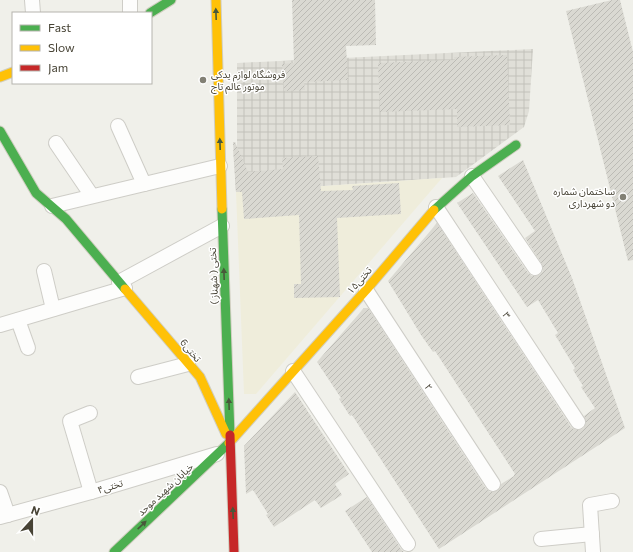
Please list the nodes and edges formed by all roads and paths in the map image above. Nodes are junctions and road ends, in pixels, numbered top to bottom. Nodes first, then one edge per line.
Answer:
1 (32, 0) edge
2 (130, 0) edge
3 (171, 0) edge
4 (216, 0) edge
5 (33, 12) edge
6 (130, 12) edge
7 (152, 12) edge
8 (12, 72) edge
9 (0, 77) edge
10 (118, 126) dead end
11 (0, 131) edge
12 (56, 143) dead end
13 (516, 145) dead end
14 (220, 166) junction
15 (472, 176) junction
16 (144, 184) junction
17 (92, 196) junction
18 (52, 206) junction
19 (436, 207) junction
20 (222, 226) junction
21 (535, 268) dead end
22 (44, 271) dead end
23 (122, 285) junction
24 (366, 290) junction
25 (53, 309) junction
26 (18, 320) junction
27 (0, 325) edge
28 (28, 348) dead end
29 (188, 364) junction
30 (292, 371) junction
31 (138, 377) dead end
32 (90, 413) dead end
33 (578, 422) dead end
34 (230, 443) junction
35 (219, 453) junction
36 (493, 484) dead end
37 (0, 492) edge
38 (91, 492) junction
39 (612, 501) dead end
40 (4, 516) edge
41 (592, 534) junction
42 (541, 539) dead end
43 (408, 544) dead end
44 (114, 552) edge
45 (234, 552) edge
46 (593, 552) edge

1 - 5 street
2 - 6 street
3 - 7 street
14 -> 4 street, تختی ( شهناز )
8 - 9 street
10 - 16 street
11 - 18 street, 6تختی
12 - 17 street
13 - 15 street, تختی۱۵
14 - 16 street
14 - 20 street, تختی ( شهناز )
15 - 19 street, تختی۱۵
15 - 21 street
16 - 17 street
17 - 18 street
18 - 23 street, 6تختی
19 - 24 street, تختی۱۵
19 - 33 street, ۳
20 - 23 street
34 -> 20 street, تختی ( شهناز )
22 - 25 street
23 - 25 street
23 - 29 street, 6تختی
24 - 30 street, تختی۱۵
24 - 36 street, ۲
25 - 26 street
26 - 27 street
26 - 28 street
29 - 31 street
29 - 34 street, 6تختی
30 - 34 street, تختی۱۵
30 - 43 street
32 - 38 street
34 - 35 street, خیابان شهید موحد
45 -> 34 street, تختی ( شهناز )
35 - 38 street, تختی۴
44 -> 35 street, خیابان شهید موحد
37 - 40 street
38 - 40 street, تختی۴
39 - 41 street
41 - 42 street
41 - 46 street

